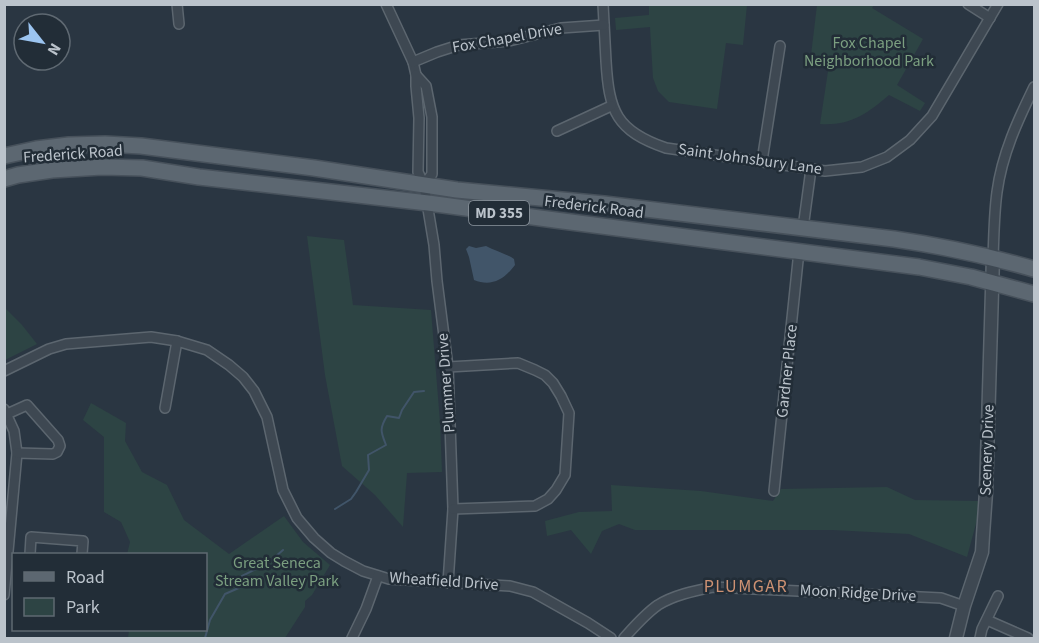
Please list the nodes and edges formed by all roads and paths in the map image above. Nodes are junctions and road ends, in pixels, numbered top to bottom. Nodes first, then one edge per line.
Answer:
1 (177, 4) edge
2 (386, 4) edge
3 (603, 4) edge
4 (968, 4) edge
5 (998, 4) edge
6 (990, 18) junction
7 (179, 24) dead end
8 (604, 25) junction
9 (780, 46) dead end
10 (413, 62) junction
11 (417, 75) junction
12 (1035, 87) edge
13 (611, 106) junction
14 (557, 131) dead end
15 (4, 156) edge
16 (762, 161) junction
17 (811, 169) junction
18 (4, 179) edge
19 (424, 185) junction
20 (428, 203) junction
21 (803, 228) junction
22 (799, 251) junction
23 (993, 257) junction
24 (1035, 269) edge
25 (992, 282) junction
26 (1035, 294) edge
27 (177, 341) junction
28 (447, 367) junction
29 (4, 371) edge
30 (165, 408) dead end
31 (6, 412) edge
32 (16, 453) junction
33 (774, 491) dead end
34 (9, 496) edge
35 (453, 509) junction
36 (30, 553) edge
37 (82, 553) edge
38 (11, 556) edge
39 (378, 576) junction
40 (5, 580) edge
41 (448, 583) junction
42 (4, 595) edge
43 (998, 596) dead end
44 (964, 606) junction
45 (987, 620) junction
46 (352, 639) edge
47 (611, 639) edge
48 (624, 639) edge
49 (956, 639) edge
50 (980, 639) edge
51 (1028, 639) edge

1 - 7 street
2 - 10 street, Plummer Drive
3 - 8 street
4 - 6 street
5 - 6 street, Saint Johnsbury Lane
6 - 17 street, Saint Johnsbury Lane
8 - 10 street, Fox Chapel Drive
8 - 13 street
9 - 16 street
10 - 11 street, Plummer Drive
11 - 19 street, Plummer Drive
11 - 19 street, Plummer Drive
12 - 23 street
13 - 14 street
13 - 16 street, Saint Johnsbury Lane
15 - 19 main road, Frederick Road / MD 355
16 - 17 street, Saint Johnsbury Lane
17 - 21 street
18 - 20 main road, Frederick Road / MD 355
19 - 20 street, Plummer Drive
19 - 21 main road, Frederick Road / MD 355
20 - 22 main road, Frederick Road / MD 355
20 - 28 street, Plummer Drive
21 - 23 main road, Frederick Road / MD 355
22 - 25 main road, Frederick Road / MD 355
22 - 33 street, Gardner Place
23 - 24 main road, Frederick Road / MD 355
23 - 25 street, Scenery Drive
25 - 26 main road, Frederick Road / MD 355
25 - 44 street, Scenery Drive
27 - 29 street, Wheatfield Drive
27 - 30 street
27 - 39 street, Wheatfield Drive
28 - 35 street, Plummer Drive
28 - 35 street
31 - 32 street
31 - 32 street
32 - 34 street
34 - 38 street
35 - 41 street, Plummer Drive
36 - 37 street
38 - 40 street
39 - 41 street, Wheatfield Drive
39 - 46 street
40 - 42 street
41 - 47 street, Wheatfield Drive
43 - 45 street
44 - 48 street, Moon Ridge Drive
44 - 49 street, Scenery Drive
45 - 50 street
45 - 51 street

